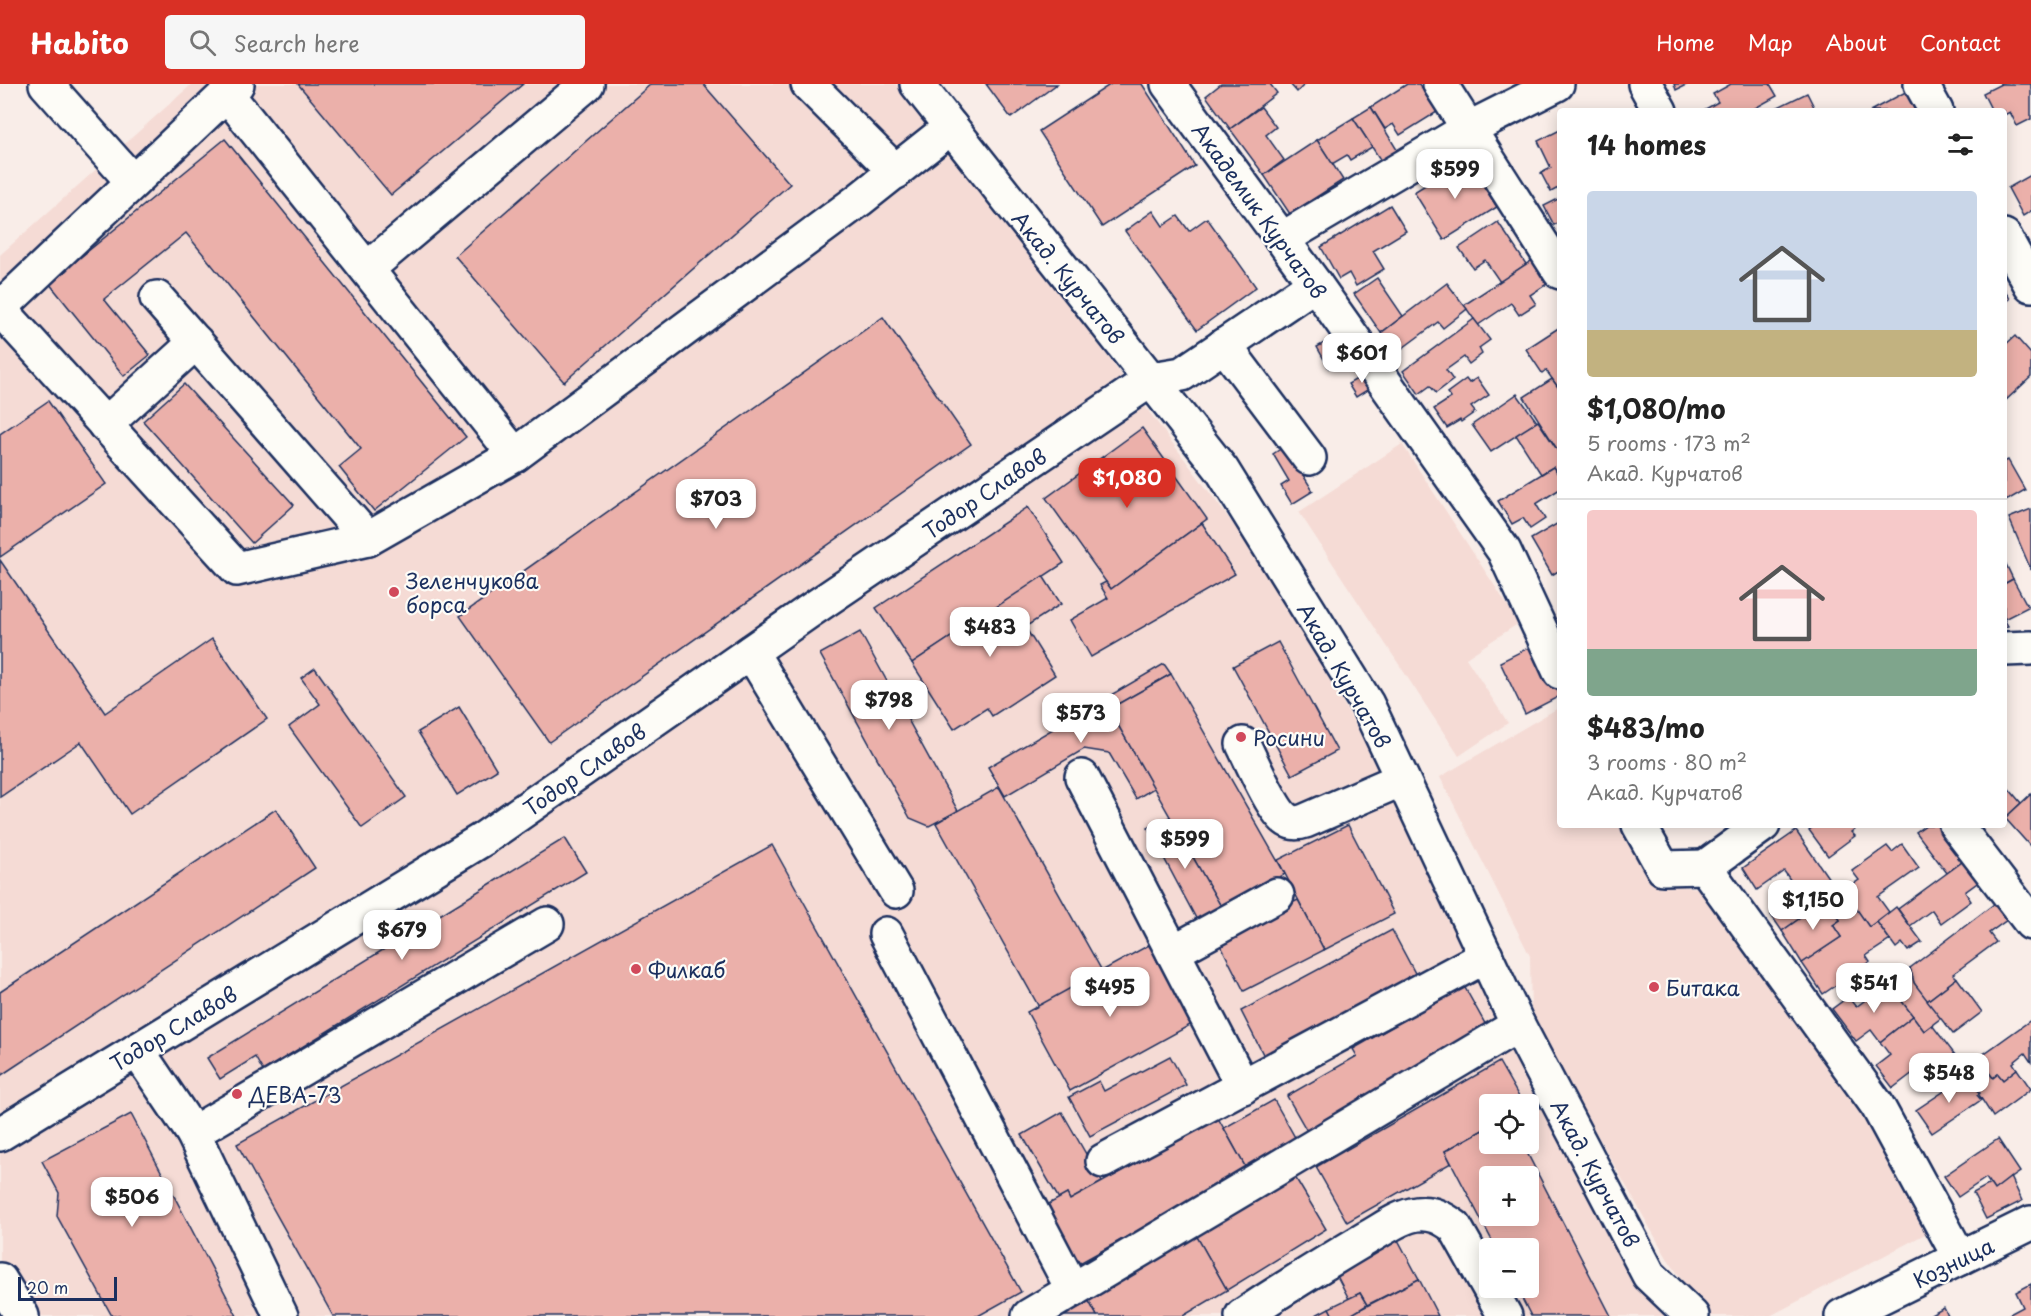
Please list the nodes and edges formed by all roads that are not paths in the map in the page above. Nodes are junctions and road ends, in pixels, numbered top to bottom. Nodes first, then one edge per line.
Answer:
1 (46, 84) edge
2 (587, 84) edge
3 (808, 84) edge
4 (916, 84) edge
5 (1168, 84) edge
6 (1440, 84) edge
7 (1557, 84) edge
8 (1645, 84) edge
9 (1921, 84) edge
10 (232, 89) edge
11 (1658, 108) edge
12 (1934, 108) edge
13 (951, 127) junction
14 (1468, 129) junction
15 (896, 172) junction
16 (133, 182) junction
17 (1282, 239) junction
18 (2007, 241) edge
19 (1557, 267) edge
20 (367, 269) junction
21 (1315, 284) junction
22 (2031, 285) edge
23 (157, 297) dead end
24 (0, 308) edge
25 (196, 342) junction
26 (1224, 345) junction
27 (1152, 379) junction
28 (105, 424) junction
29 (515, 455) junction
30 (1309, 458) dead end
31 (368, 539) junction
32 (2031, 648) edge
33 (2007, 649) edge
34 (751, 652) junction
35 (1557, 666) edge
36 (1243, 744) dead end
37 (1082, 777) dead end
38 (1402, 779) junction
39 (1641, 828) edge
40 (1759, 828) edge
41 (1958, 828) edge
42 (1705, 867) junction
43 (896, 891) dead end
44 (1277, 895) dead end
45 (2031, 923) edge
46 (547, 924) dead end
47 (886, 934) dead end
48 (1173, 952) junction
49 (1486, 956) junction
50 (1518, 1025) junction
51 (137, 1050) junction
52 (1243, 1087) junction
53 (193, 1133) junction
54 (0, 1134) edge
55 (1103, 1161) dead end
56 (2031, 1223) edge
57 (1960, 1258) junction
58 (0, 1280) edge
59 (1073, 1290) junction
60 (22, 1316) edge
61 (281, 1316) edge
62 (1029, 1316) edge
63 (1242, 1316) edge
64 (1504, 1316) edge
65 (1692, 1316) edge
66 (1842, 1316) edge

1 - 16 street
2 - 20 street
3 - 15 street
4 - 13 street, Акад. Курчатов
5 - 17 street, Академик Курчатов
6 - 14 street
7 - 14 street
8 - 11 street
9 - 12 street
10 - 16 street
10 - 20 street
13 - 15 street
13 - 27 street, Акад. Курчатов
14 - 17 street
14 - 19 street
15 - 29 street
16 - 24 street
17 - 21 street, Академик Курчатов
18 - 22 street
20 - 29 street
21 - 26 street
21 - 35 street, Академик Курчатов
23 - 25 street
24 - 28 street
25 - 28 street
25 - 31 street
26 - 27 street
26 - 30 street
27 - 34 street, Тодор Славов
27 - 38 street, Акад. Курчатов
28 - 31 street
29 - 31 street
32 - 33 street
34 - 43 street
34 - 51 street, Тодор Славов
36 - 38 street
37 - 48 street
38 - 49 street, Акад. Курчатов
39 - 42 street
40 - 42 street
41 - 45 street
42 - 57 street
44 - 48 street
46 - 53 street
47 - 59 street
48 - 52 street
49 - 50 street, Акад. Курчатов
49 - 52 street
50 - 59 street
50 - 65 street, Акад. Курчатов
51 - 53 street
51 - 54 street, Тодор Славов
52 - 55 street
53 - 61 street
56 - 57 street, Козница
57 - 66 street, Козница
58 - 60 street
59 - 62 street
63 - 64 street

